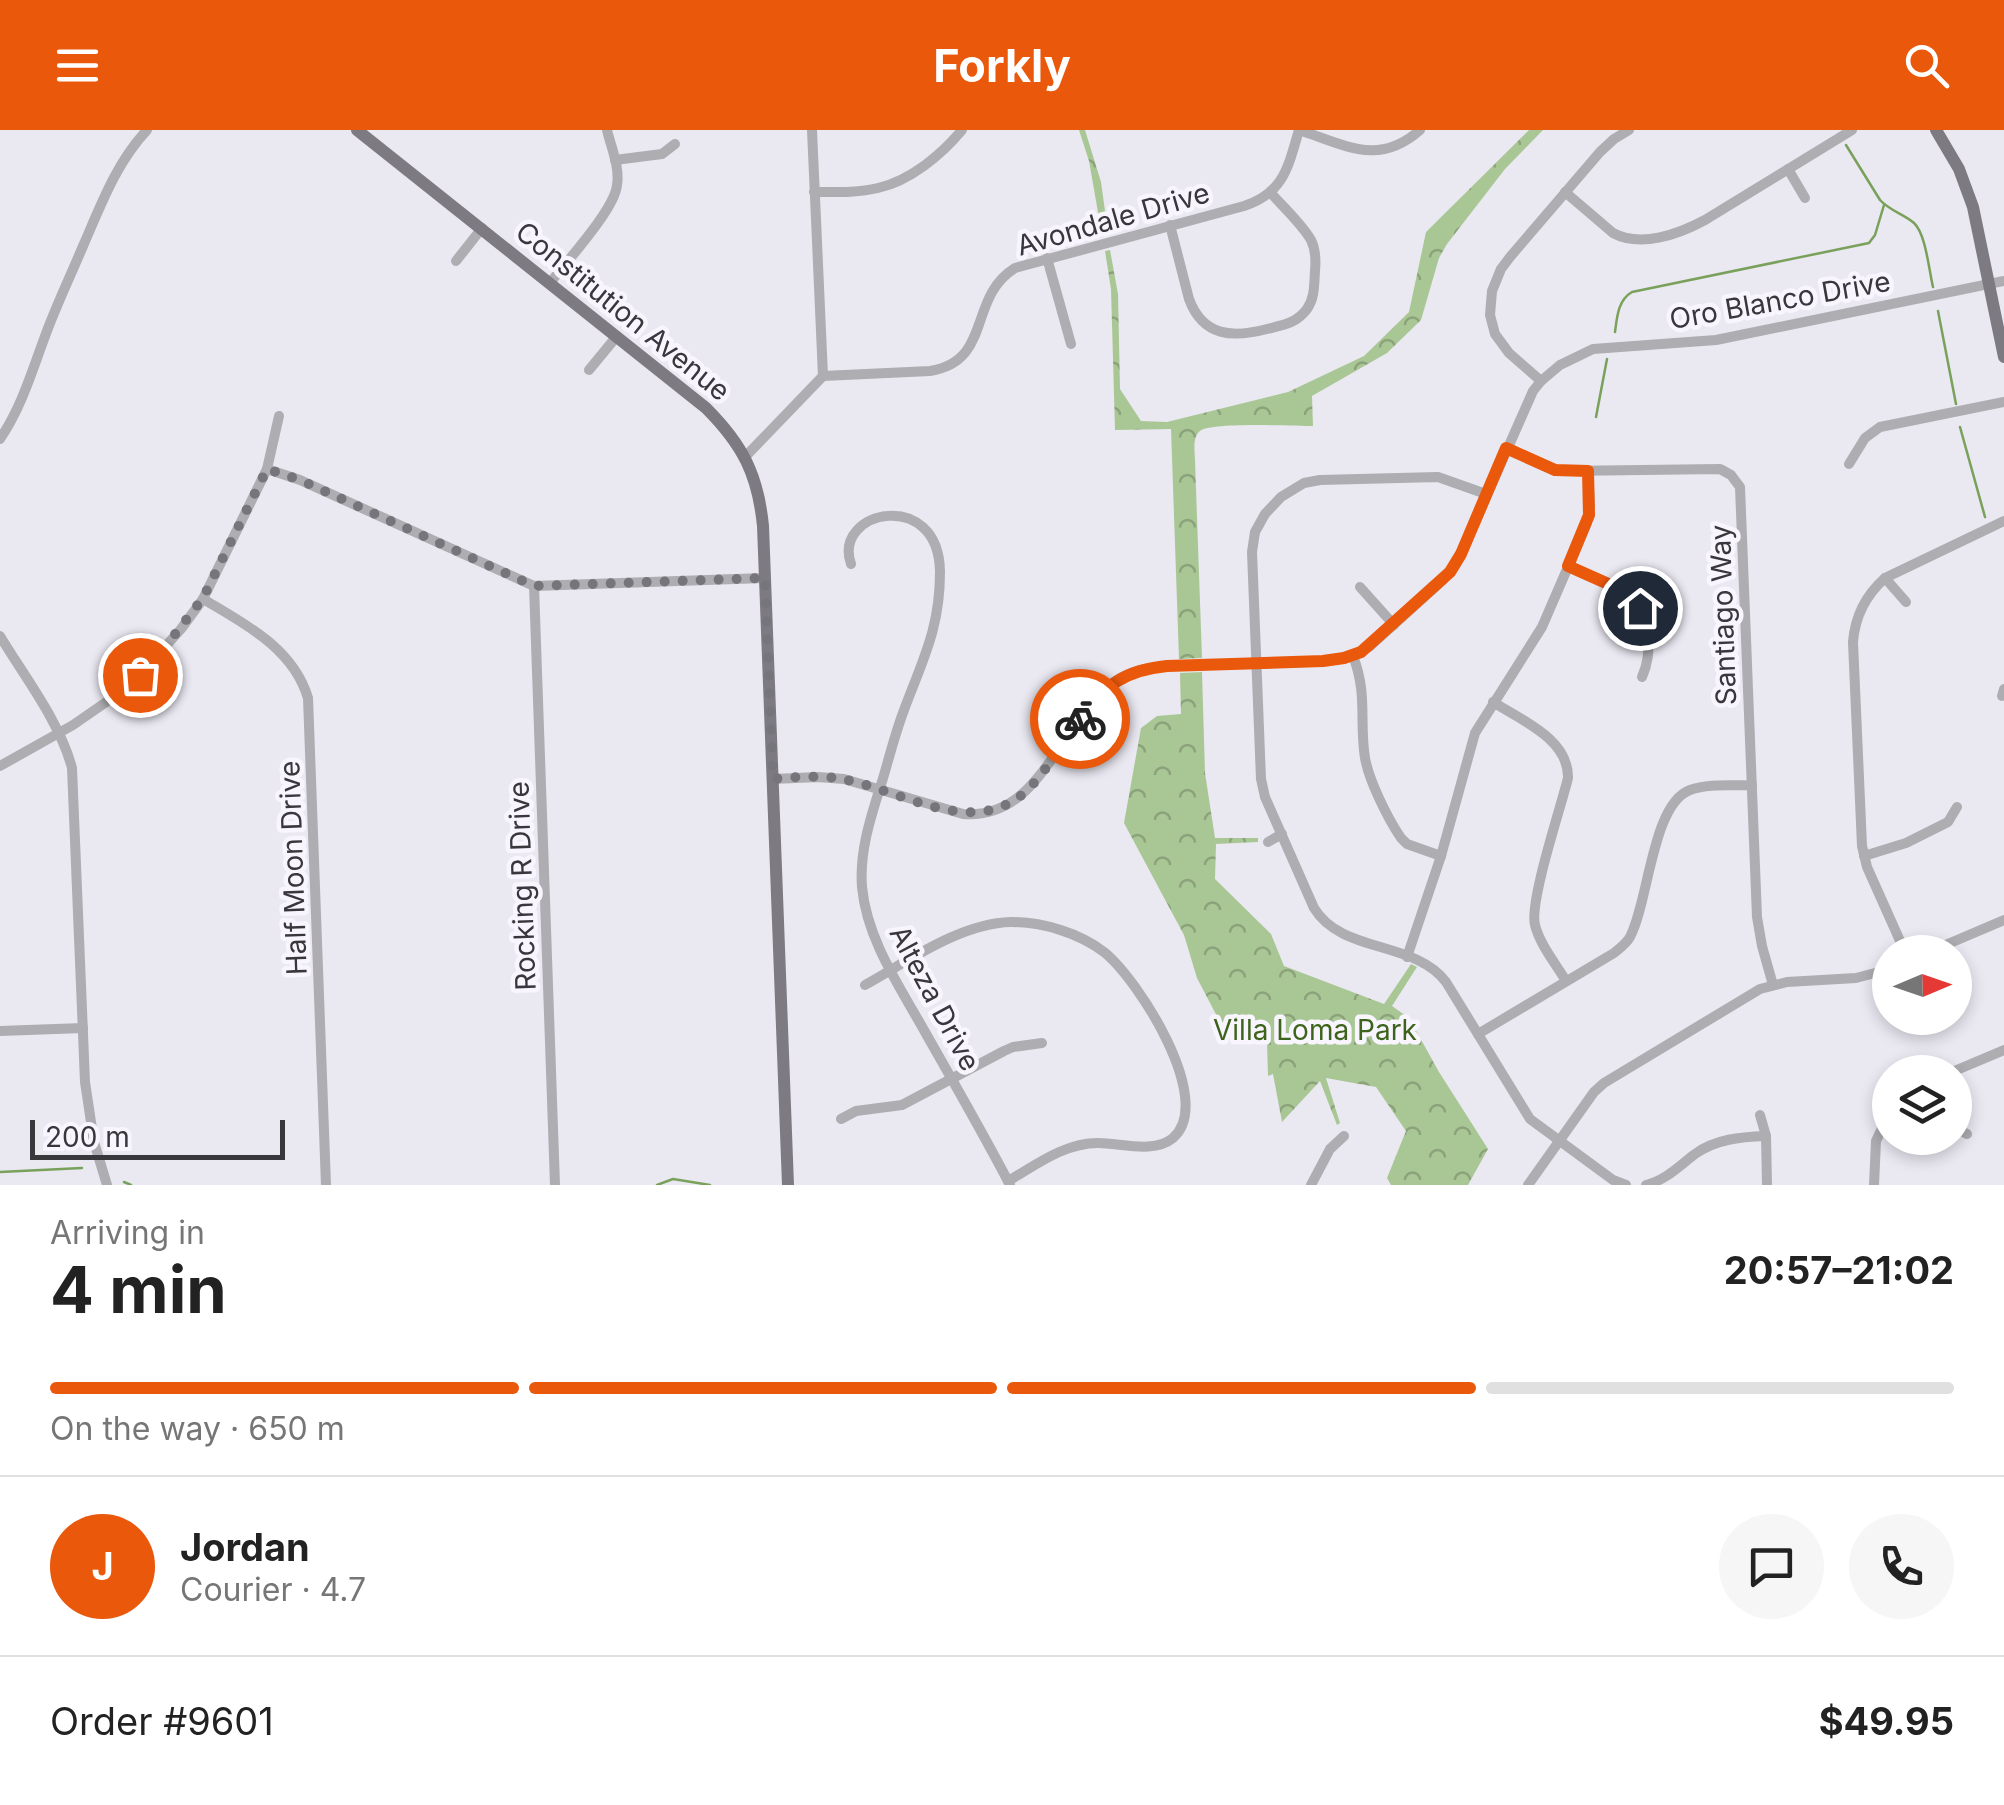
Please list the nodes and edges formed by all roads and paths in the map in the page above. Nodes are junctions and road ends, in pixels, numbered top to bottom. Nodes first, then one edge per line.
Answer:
1 (147, 130) edge
2 (357, 130) edge
3 (607, 130) edge
4 (812, 130) edge
5 (962, 130) edge
6 (1299, 130) edge
7 (1420, 130) edge
8 (1629, 130) edge
9 (1852, 130) edge
10 (1936, 130) edge
11 (675, 144) dead end
12 (615, 160) junction
13 (1788, 169) junction
14 (814, 192) junction
15 (1270, 192) junction
16 (1564, 192) junction
17 (1805, 198) dead end
18 (1170, 224) junction
19 (482, 228) junction
20 (1047, 258) junction
21 (456, 261) dead end
22 (550, 283) junction
23 (1997, 283) edge
24 (1496, 334) junction
25 (617, 336) junction
26 (1482, 340) dead end
27 (1070, 344) dead end
28 (2004, 357) edge
29 (590, 370) dead end
30 (824, 376) junction
31 (1541, 381) junction
32 (2004, 402) edge
33 (279, 416) dead end
34 (0, 439) edge
35 (1506, 448) junction
36 (745, 456) junction
37 (1849, 464) dead end
38 (267, 469) junction
39 (1588, 471) junction
40 (1486, 494) junction
41 (1262, 496) dead end
42 (1272, 505) junction
43 (2004, 521) edge
44 (851, 564) dead end
45 (1568, 566) junction
46 (765, 578) junction
47 (1885, 578) junction
48 (1640, 585) dead end
49 (534, 586) junction
50 (1360, 587) dead end
51 (1630, 595) junction
52 (203, 598) junction
53 (1906, 602) dead end
54 (1394, 624) junction
55 (0, 636) edge
56 (1353, 656) junction
57 (1255, 663) junction
58 (1642, 678) dead end
59 (1493, 702) junction
60 (58, 733) junction
61 (0, 766) edge
62 (773, 779) junction
63 (1752, 785) junction
64 (880, 788) junction
65 (1957, 807) dead end
66 (1282, 834) junction
67 (1268, 842) dead end
68 (1441, 856) junction
69 (1864, 856) junction
70 (2004, 920) edge
71 (1635, 924) junction
72 (1650, 928) dead end
73 (1898, 935) edge
74 (1969, 935) edge
75 (1407, 956) junction
76 (891, 970) junction
77 (1872, 974) edge
78 (1566, 981) junction
79 (865, 985) dead end
80 (1773, 985) junction
81 (83, 1028) junction
82 (0, 1031) edge
83 (1478, 1034) junction
84 (1042, 1043) dead end
85 (2004, 1050) edge
86 (1972, 1064) edge
87 (952, 1079) junction
88 (1760, 1116) dead end
89 (841, 1120) dead end
90 (1344, 1136) dead end
91 (1766, 1136) junction
92 (1558, 1142) junction
93 (1875, 1155) edge
94 (1009, 1183) edge
95 (106, 1185) edge
96 (326, 1185) edge
97 (555, 1185) edge
98 (788, 1185) edge
99 (1312, 1185) edge
100 (1528, 1185) edge
101 (1626, 1185) edge
102 (1646, 1185) edge
103 (1768, 1185) edge
104 (1874, 1185) edge

1 - 34 street
2 - 19 main road, Constitution Avenue
3 - 12 street
4 - 14 street
5 - 14 street
6 - 7 street
6 - 15 street
8 - 16 street
9 - 13 street
10 - 23 main road
11 - 12 street
12 - 22 street
13 - 16 street
13 - 17 street
14 - 30 street
15 - 18 street, Avondale Drive
15 - 18 street
16 - 24 street
18 - 20 street, Avondale Drive
19 - 21 street
19 - 22 main road, Constitution Avenue
20 - 27 street
20 - 30 street, Avondale Drive
22 - 25 main road, Constitution Avenue
23 - 28 main road
23 - 31 street, Oro Blanco Drive
24 - 26 street
24 - 31 street
25 - 29 street
25 - 36 main road, Constitution Avenue
30 - 36 street
31 - 35 street, Oro Blanco Drive
32 - 37 street
33 - 38 street
35 - 39 street, Santiago Way
35 - 40 street, Oro Blanco Drive
36 - 46 main road, Constitution Avenue
38 - 49 street
38 - 52 street
39 - 45 street
39 - 63 street, Santiago Way
40 - 42 street
40 - 54 street, Oro Blanco Drive
41 - 42 street
42 - 57 street
43 - 47 street
44 - 64 street, Alteza Drive
45 - 51 street
45 - 59 street
46 - 49 street
46 - 62 main road, Constitution Avenue
47 - 53 street
47 - 69 street
48 - 51 street
49 - 97 street, Rocking R Drive
50 - 54 street
51 - 58 street
52 - 60 street
52 - 96 street, Half Moon Drive
54 - 56 street, Oro Blanco Drive
55 - 60 street
56 - 57 street
56 - 68 street
57 - 64 street
57 - 66 street
59 - 68 street
59 - 78 street
60 - 61 street
60 - 81 street
62 - 64 street
62 - 98 main road, Constitution Avenue
63 - 71 street
63 - 80 street, Santiago Way
64 - 76 street, Alteza Drive
65 - 69 street
66 - 67 street
66 - 75 street
68 - 75 street
69 - 73 street
70 - 74 street
71 - 72 street
71 - 78 street
75 - 83 street
76 - 79 street
76 - 87 street, Alteza Drive
76 - 94 street
77 - 80 street
78 - 83 street
80 - 92 street
81 - 82 street
81 - 95 street
83 - 92 street
84 - 87 street
85 - 86 street
87 - 89 street
87 - 94 street, Alteza Drive
88 - 91 street
90 - 99 street
91 - 102 street
91 - 103 street
92 - 100 street
92 - 101 street
93 - 104 street

